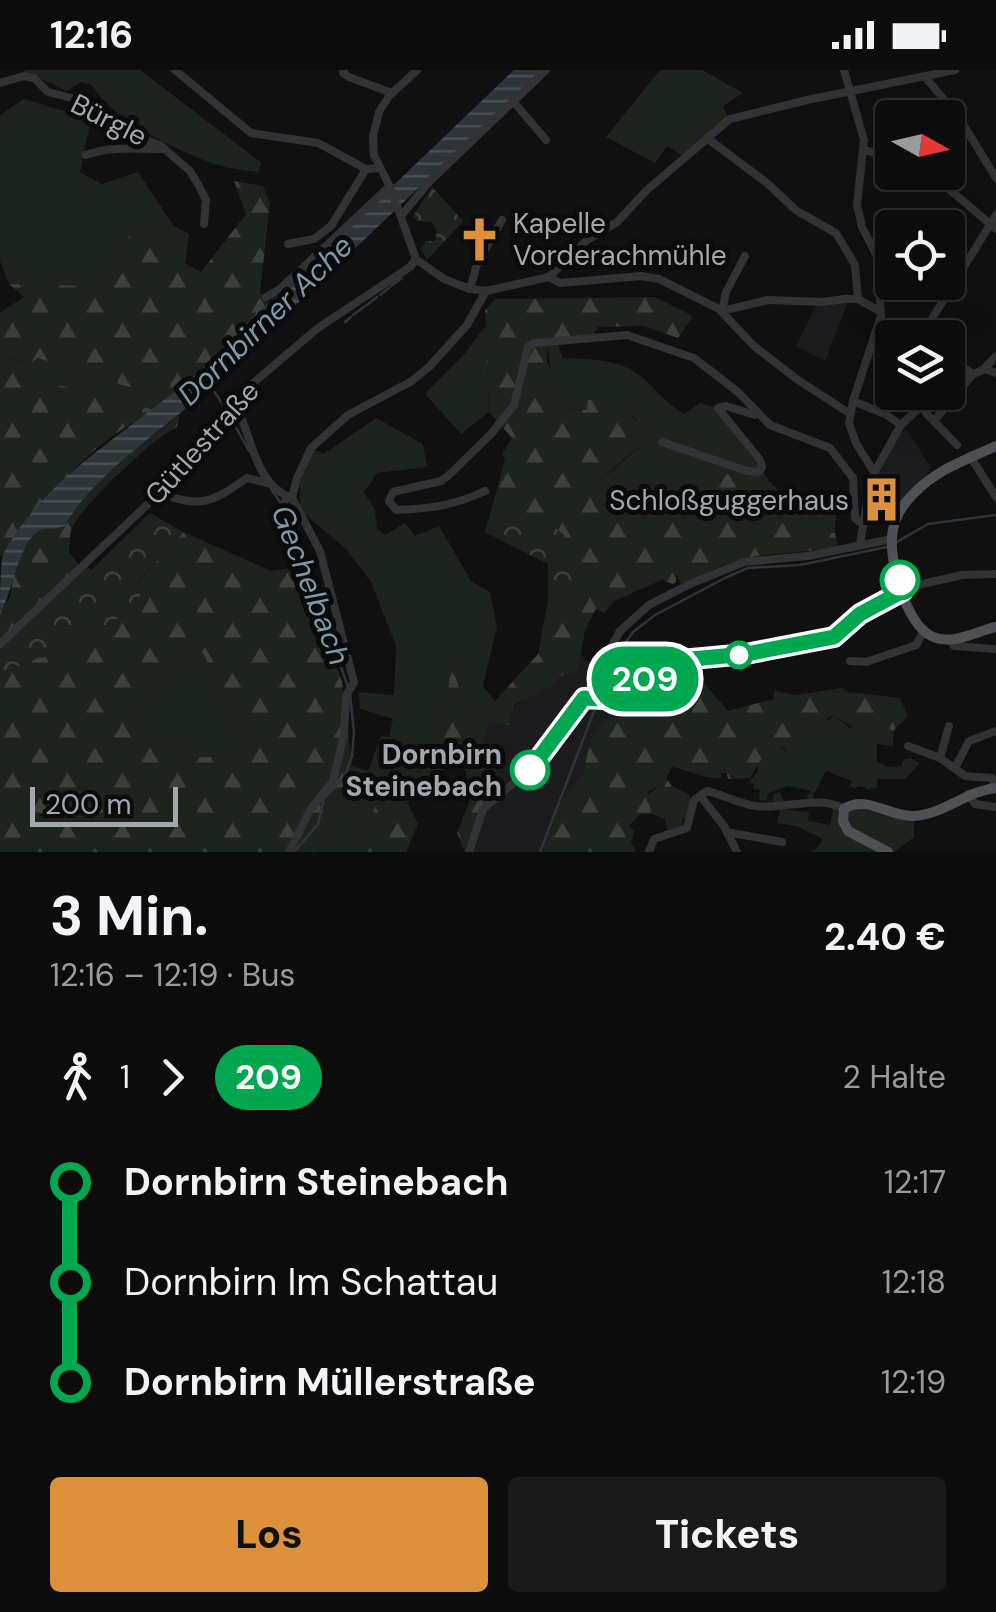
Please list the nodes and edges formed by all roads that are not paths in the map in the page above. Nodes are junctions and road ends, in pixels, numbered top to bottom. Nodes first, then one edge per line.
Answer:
1 (344, 70) edge
2 (417, 70) edge
3 (546, 70) edge
4 (844, 70) edge
5 (897, 70) edge
6 (954, 70) edge
7 (178, 71) edge
8 (925, 77) junction
9 (0, 83) edge
10 (895, 84) junction
11 (850, 93) junction
12 (392, 94) junction
13 (514, 101) junction
14 (707, 138) junction
15 (546, 140) dead end
16 (164, 149) junction
17 (864, 150) junction
18 (875, 153) edge
19 (96, 161) dead end
20 (366, 168) junction
21 (380, 168) junction
22 (996, 178) edge
23 (389, 185) junction
24 (950, 190) edge
25 (400, 213) junction
26 (996, 215) edge
27 (336, 218) junction
28 (502, 220) dead end
29 (204, 224) dead end
30 (346, 225) junction
31 (993, 226) edge
32 (288, 244) dead end
33 (746, 256) dead end
34 (416, 259) junction
35 (549, 277) junction
36 (470, 289) junction
37 (486, 291) junction
38 (266, 298) dead end
39 (858, 300) junction
40 (722, 312) junction
41 (881, 312) junction
42 (879, 320) edge
43 (932, 320) edge
44 (875, 339) edge
45 (996, 356) edge
46 (965, 369) edge
47 (984, 369) junction
48 (996, 373) edge
49 (973, 374) junction
50 (852, 401) junction
51 (228, 407) junction
52 (917, 410) edge
53 (926, 410) edge
54 (849, 413) junction
55 (759, 416) junction
56 (934, 421) junction
57 (901, 426) junction
58 (662, 442) dead end
59 (957, 446) dead end
60 (996, 446) edge
61 (970, 456) junction
62 (877, 474) junction
63 (268, 484) junction
64 (485, 490) dead end
65 (995, 492) edge
66 (158, 493) junction
67 (286, 501) junction
68 (899, 513) junction
69 (862, 524) junction
70 (892, 543) junction
71 (860, 544) junction
72 (288, 546) dead end
73 (996, 574) edge
74 (903, 591) junction
75 (996, 627) edge
76 (924, 631) junction
77 (950, 640) junction
78 (0, 644) edge
79 (996, 650) edge
80 (850, 662) dead end
81 (584, 698) junction
82 (949, 726) dead end
83 (996, 731) edge
84 (908, 746) dead end
85 (940, 758) junction
86 (956, 766) junction
87 (996, 788) edge
88 (968, 794) junction
89 (702, 797) junction
90 (996, 807) edge
91 (844, 809) junction
92 (727, 832) junction
93 (782, 842) dead end
94 (289, 852) edge
95 (469, 852) edge
96 (648, 852) edge
97 (737, 852) edge
98 (888, 852) edge

1 - 12 street
2 - 12 street
3 - 13 street
4 - 11 street
5 - 10 street
6 - 8 street
7 - 20 street
8 - 10 street
8 - 22 street
9 - 16 street, Bürgle
10 - 11 street
11 - 14 street
11 - 17 street
12 - 21 street
13 - 15 street
13 - 25 street
14 - 35 street
14 - 39 street
16 - 19 street, Bürgle
16 - 29 street, Bürgle
17 - 18 street
17 - 41 street
20 - 21 street
20 - 27 street
21 - 23 street
23 - 25 street
23 - 30 street
24 - 31 street
25 - 34 street
26 - 31 street
27 - 30 street
27 - 32 street
28 - 36 street
30 - 38 street
31 - 43 street
33 - 40 street
34 - 36 street
34 - 51 street, Gütlestraße
35 - 37 street
35 - 40 street
36 - 37 street
37 - 67 street
39 - 40 street
39 - 41 street
40 - 54 street
41 - 42 street
44 - 50 street
45 - 47 street
46 - 49 street
47 - 48 street
47 - 49 street
49 - 56 street
50 - 54 street
50 - 57 street
51 - 63 street
51 - 66 street, Gütlestraße
52 - 57 street
53 - 56 street
54 - 62 street
55 - 58 street
55 - 64 street
55 - 69 street
56 - 59 street
57 - 62 street
60 - 61 main road
61 - 65 street
61 - 68 main road
62 - 68 street
62 - 69 street
63 - 66 street
63 - 67 street
66 - 78 street, Gütlestraße
67 - 72 street
67 - 94 street
68 - 70 main road
69 - 71 street
70 - 71 street
70 - 74 main road
71 - 81 street
73 - 74 street
74 - 76 main road
74 - 81 street
75 - 77 main road
76 - 77 main road
76 - 80 street
77 - 79 street
81 - 95 street
82 - 85 street
83 - 86 street
84 - 85 street
85 - 86 street
86 - 87 street
87 - 88 main road
88 - 90 street
88 - 91 main road
89 - 91 street
89 - 92 street
89 - 96 street
91 - 98 main road
92 - 93 street
92 - 97 street

